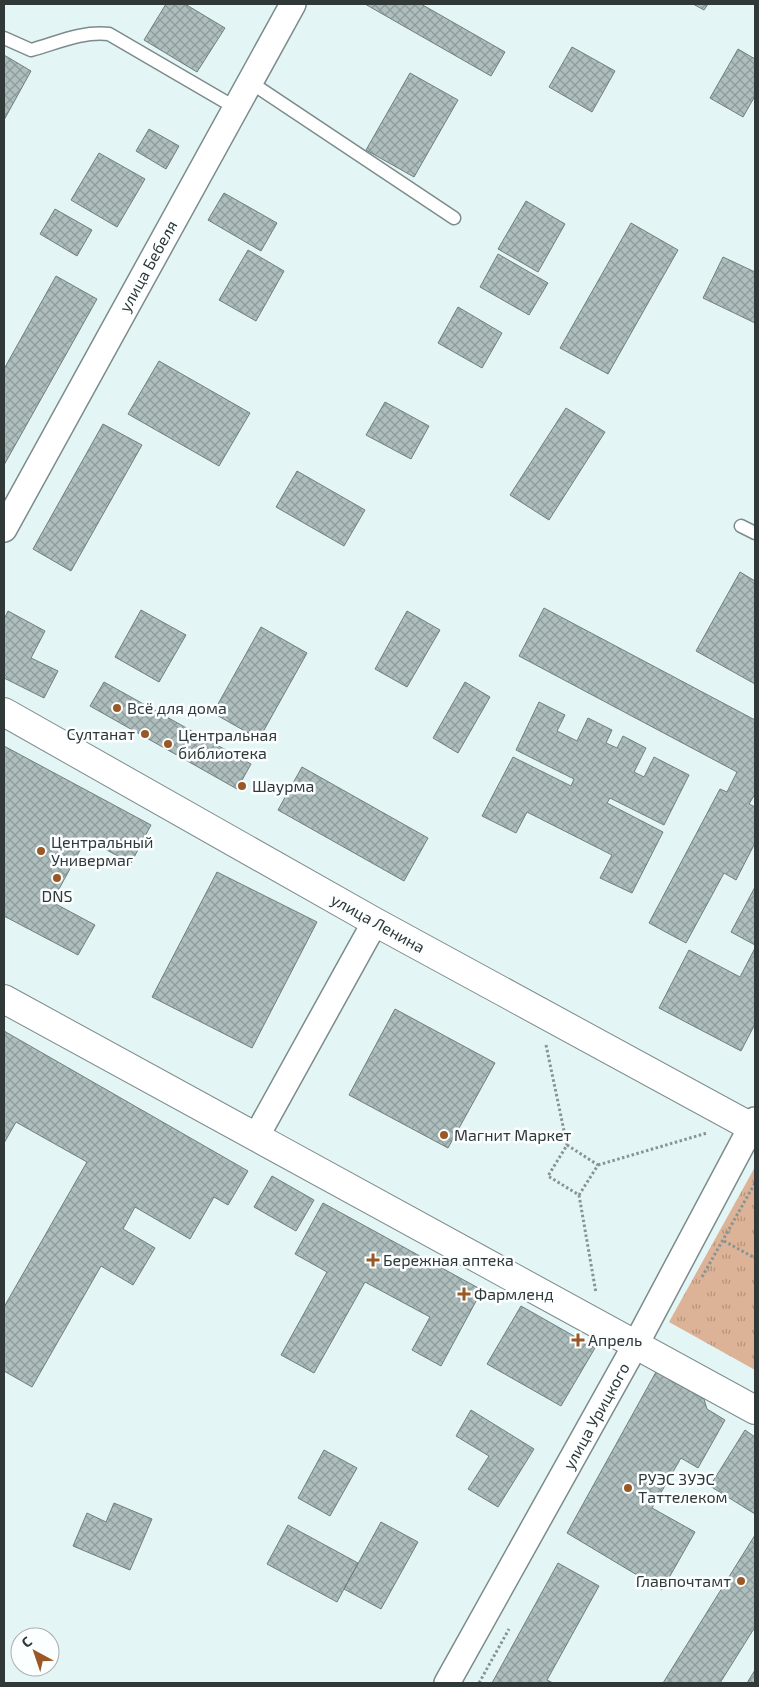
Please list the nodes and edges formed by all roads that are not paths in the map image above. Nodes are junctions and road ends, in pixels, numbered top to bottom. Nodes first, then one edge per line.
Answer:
1 (293, 4) edge
2 (4, 38) edge
3 (250, 82) junction
4 (236, 108) junction
5 (454, 218) dead end
6 (741, 526) dead end
7 (4, 529) edge
8 (755, 533) edge
9 (4, 712) edge
10 (375, 922) junction
11 (4, 999) edge
12 (751, 1131) edge
13 (256, 1137) junction
14 (636, 1344) junction
15 (755, 1410) edge
16 (447, 1683) edge

1 - 3 street, улица Бебеля
2 - 4 lane
3 - 4 street, улица Бебеля
3 - 5 lane
4 - 7 street, улица Бебеля
6 - 8 lane
9 - 10 street, улица Ленина
10 - 12 street, улица Ленина
10 - 13 street
11 - 13 street
12 - 14 street, улица Урицкого
13 - 14 street
14 - 15 street
14 - 16 street, улица Урицкого

